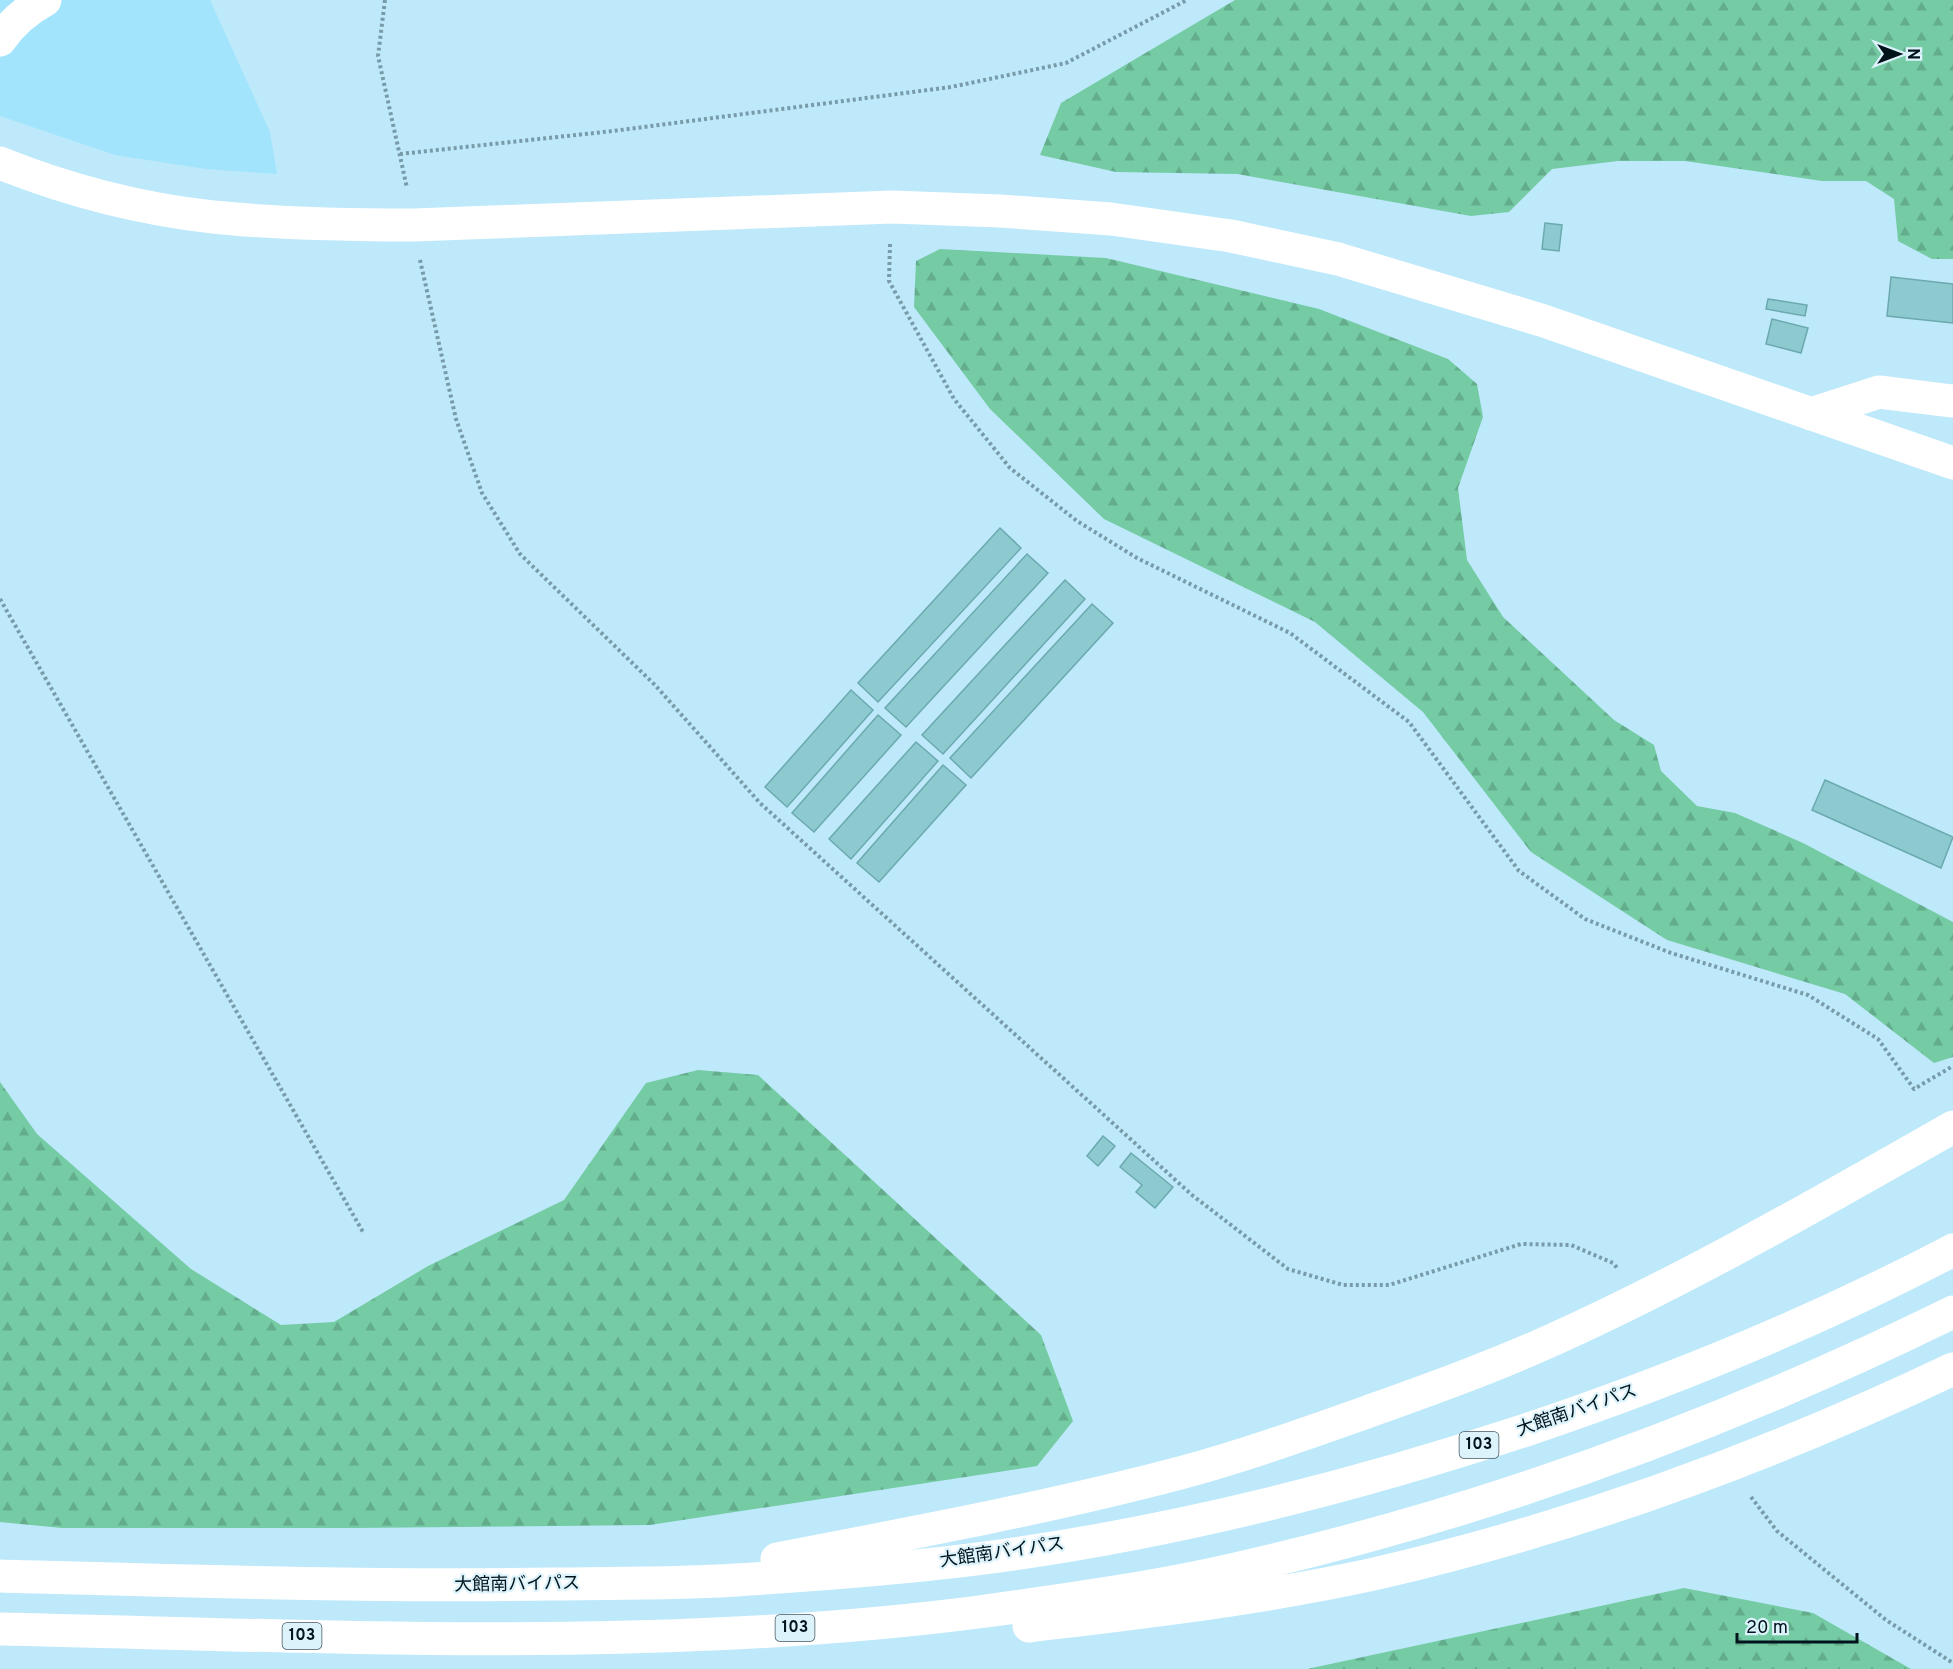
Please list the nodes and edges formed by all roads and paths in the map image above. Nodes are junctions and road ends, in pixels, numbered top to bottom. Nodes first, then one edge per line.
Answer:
1 (45, 0) edge
2 (384, 0) edge
3 (1187, 0) edge
4 (0, 40) edge
5 (0, 163) edge
6 (892, 207) junction
7 (414, 225) junction
8 (1953, 401) edge
9 (1811, 414) junction
10 (1953, 463) edge
11 (0, 599) edge
12 (1953, 1066) edge
13 (1953, 1127) edge
14 (363, 1232) dead end
15 (1953, 1250) edge
16 (1620, 1272) dead end
17 (1953, 1312) edge
18 (1953, 1369) edge
19 (1748, 1491) dead end
20 (0, 1576) edge
21 (603, 1584) junction
22 (986, 1621) junction
23 (0, 1629) edge
24 (1953, 1664) edge

1 - 4 main road
2 - 3 path
5 - 7 main road
6 - 7 main road
6 - 9 main road
6 - 12 path
7 - 16 path
8 - 9 main road
9 - 10 main road
11 - 14 path
13 - 21 main road
15 - 21 main road, 大館南バイパス / 103
17 - 22 main road
18 - 22 main road
19 - 24 path
20 - 21 main road, 大館南バイパス / 103
22 - 23 main road, 103

